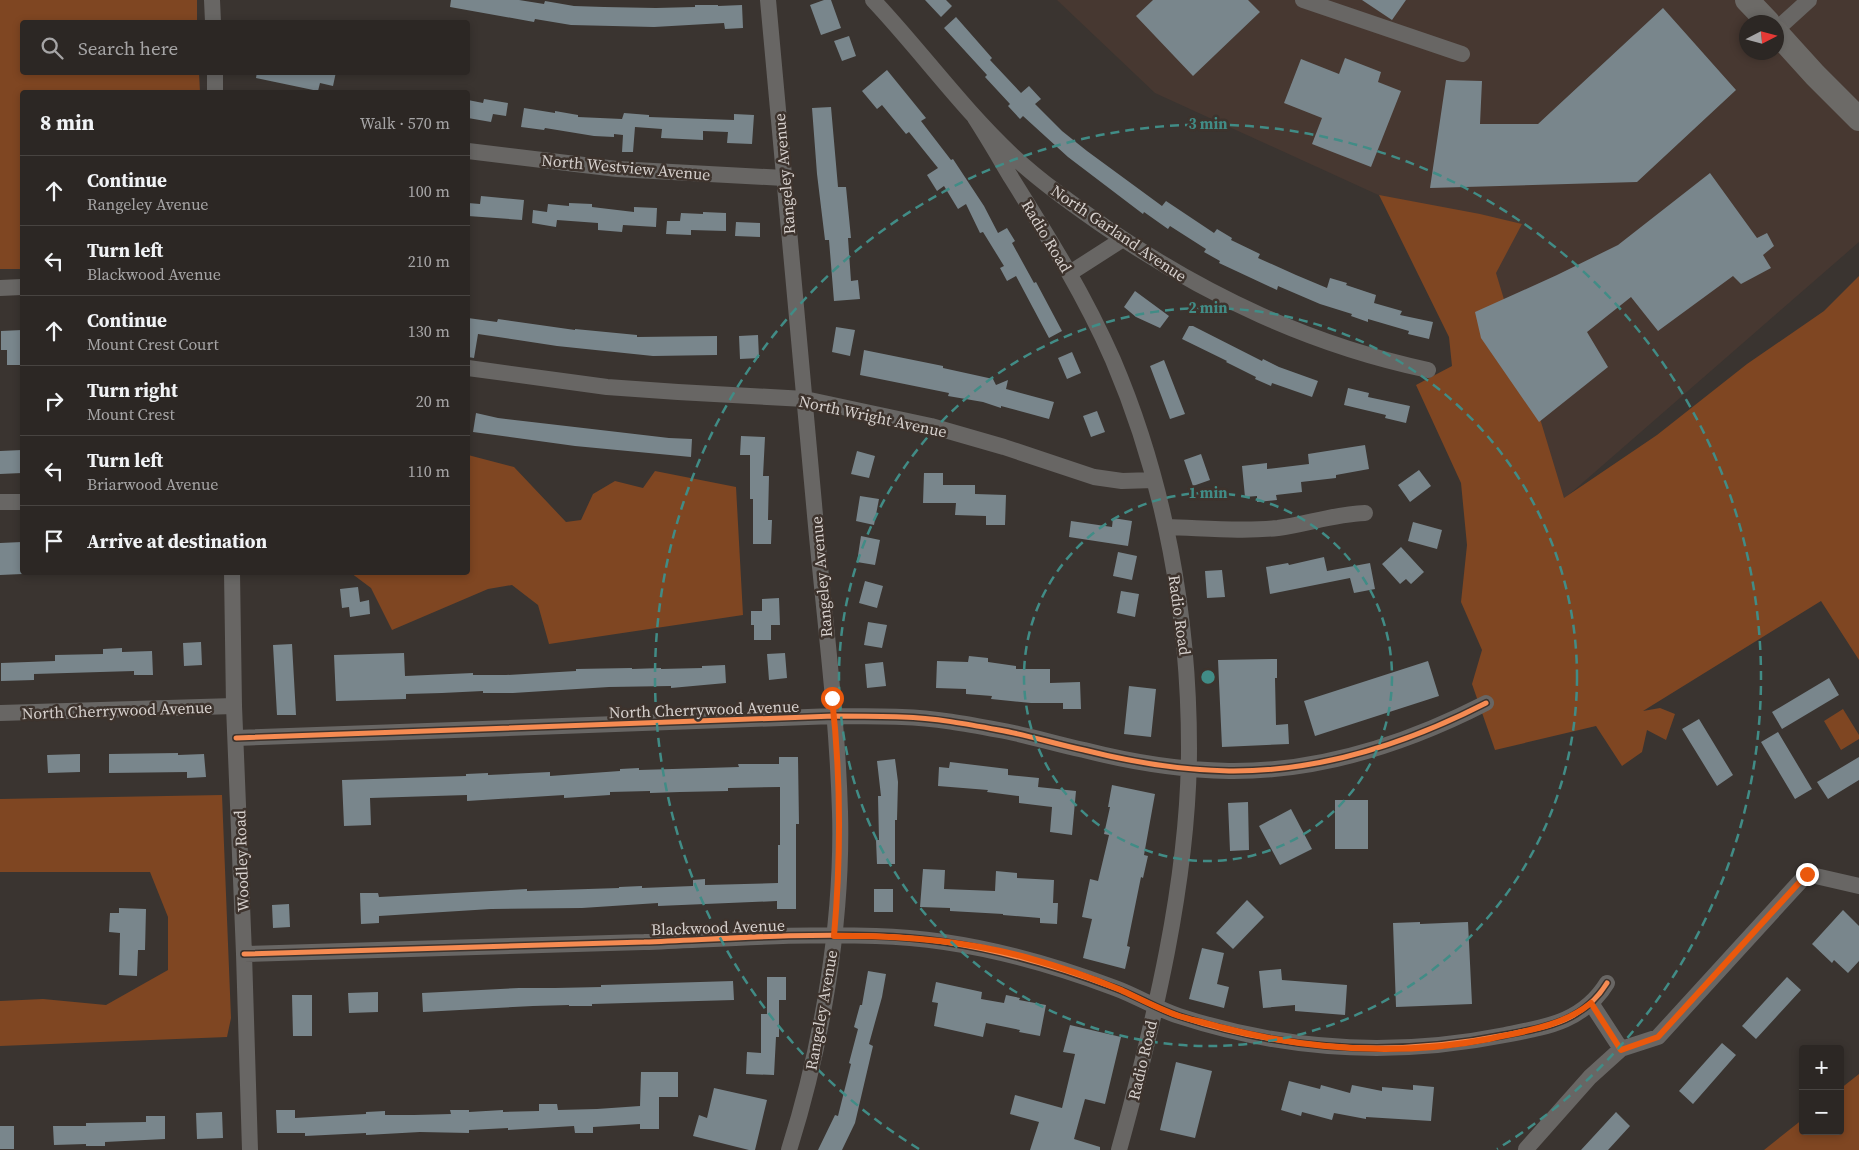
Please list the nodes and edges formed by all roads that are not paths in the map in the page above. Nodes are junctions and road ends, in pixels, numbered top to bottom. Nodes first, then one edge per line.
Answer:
1 (212, 0) edge
2 (768, 0) edge
3 (873, 0) edge
4 (1303, 0) edge
5 (1747, 0) edge
6 (1809, 0) edge
7 (1761, 15) edge
8 (213, 20) edge
9 (1784, 23) edge
10 (1784, 40) edge
11 (1462, 54) dead end
12 (215, 75) edge
13 (216, 90) edge
14 (975, 118) junction
15 (1859, 119) edge
16 (470, 151) edge
17 (784, 178) junction
18 (1123, 239) junction
19 (1070, 273) junction
20 (20, 287) edge
21 (0, 288) edge
22 (470, 368) edge
23 (1428, 370) dead end
24 (805, 399) junction
25 (1154, 480) junction
26 (0, 502) edge
27 (20, 502) edge
28 (1365, 514) dead end
29 (1167, 527) junction
30 (232, 575) edge
31 (1486, 703) dead end
32 (234, 706) junction
33 (0, 713) edge
34 (834, 716) junction
35 (236, 738) junction
36 (1188, 768) junction
37 (1859, 886) edge
38 (834, 936) junction
39 (244, 954) junction
40 (1607, 983) dead end
41 (1591, 1003) junction
42 (1155, 1006) junction
43 (1621, 1050) junction
44 (1526, 1149) edge
45 (250, 1150) edge
46 (789, 1150) edge
47 (1119, 1150) edge

1 - 8 street
2 - 17 street, Rangeley Avenue
3 - 14 street, North Garland Avenue
4 - 11 street
5 - 7 main road
6 - 9 street
10 - 15 main road
12 - 13 street
14 - 18 street, North Garland Avenue
14 - 19 street, Radio Road
16 - 17 street, North Westview Avenue
17 - 24 street, Rangeley Avenue
18 - 19 street
18 - 23 street, North Garland Avenue
19 - 25 street, Radio Road
20 - 21 street
22 - 24 street, North Wright Avenue
24 - 25 street, North Wright Avenue
24 - 34 street, Rangeley Avenue
25 - 29 street, Radio Road
26 - 27 street
28 - 29 street
29 - 36 street, Radio Road
30 - 32 street, Woodley Road
31 - 36 street, North Cherrywood Avenue
32 - 33 street, North Cherrywood Avenue
32 - 35 street, Woodley Road
34 - 35 street, North Cherrywood Avenue
34 - 36 street, North Cherrywood Avenue
34 - 38 street, Rangeley Avenue
35 - 39 street, Woodley Road
36 - 42 street, Radio Road
37 - 43 street
38 - 39 street, Blackwood Avenue
38 - 42 street, Blackwood Avenue
38 - 46 street, Rangeley Avenue
39 - 45 street, Woodley Road
40 - 41 street, Blackwood Avenue
41 - 42 street, Blackwood Avenue
41 - 43 street
42 - 47 street, Radio Road
43 - 44 street

